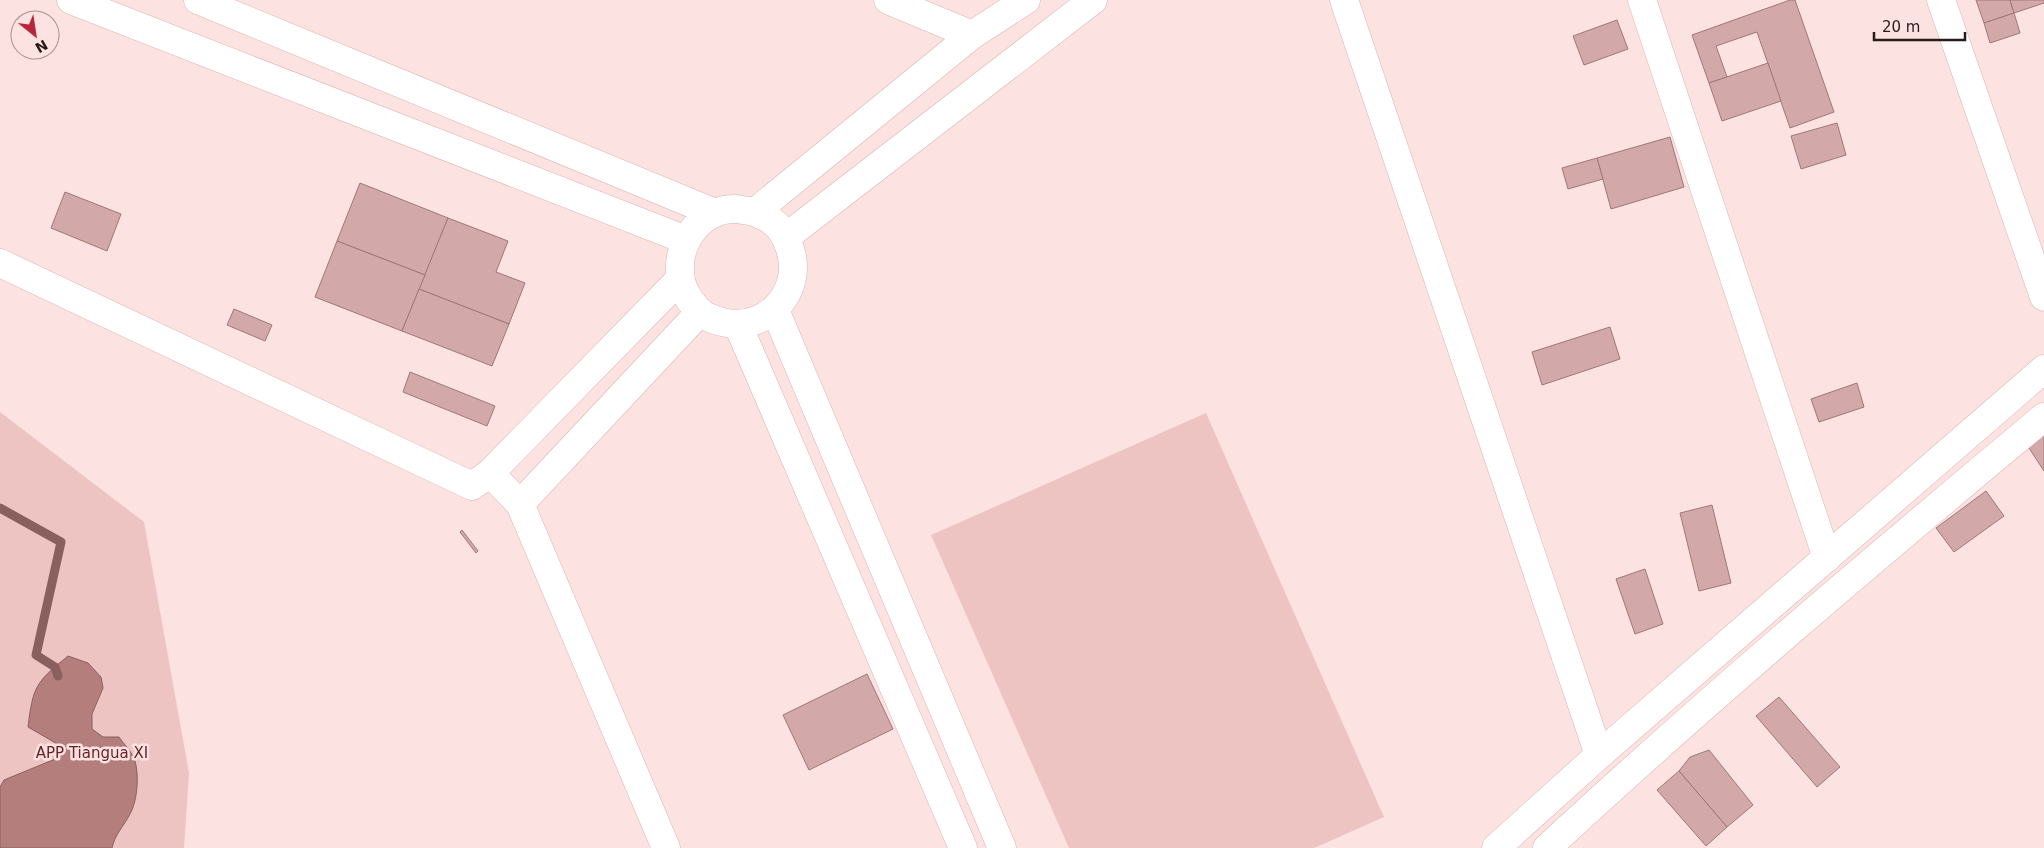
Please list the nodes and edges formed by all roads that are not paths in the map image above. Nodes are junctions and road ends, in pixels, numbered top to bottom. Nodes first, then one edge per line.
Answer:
1 (71, 0) edge
2 (198, 0) edge
3 (888, 0) edge
4 (1026, 0) edge
5 (1093, 0) edge
6 (1344, 0) edge
7 (1642, 0) edge
8 (1941, 0) edge
9 (972, 35) junction
10 (755, 212) junction
11 (715, 213) junction
12 (786, 237) junction
13 (686, 240) junction
14 (0, 263) edge
15 (680, 279) junction
16 (2044, 297) edge
17 (775, 310) junction
18 (700, 312) junction
19 (738, 325) junction
20 (2044, 369) edge
21 (2044, 417) edge
22 (490, 472) junction
23 (520, 504) junction
24 (1827, 558) junction
25 (1599, 755) junction
26 (666, 848) edge
27 (963, 848) edge
28 (1002, 848) edge
29 (1496, 848) edge
30 (1546, 848) edge

1 - 13 street
2 - 11 street
3 - 9 street
4 - 9 street
5 - 12 street
6 - 25 street
7 - 24 street
8 - 16 street
9 - 10 street
10 - 11 street
10 - 12 street
11 - 13 street
12 - 17 street
13 - 15 street
14 - 22 street
15 - 18 street
15 - 22 street
17 - 19 street
17 - 28 street
18 - 19 street
18 - 23 street
19 - 27 street
20 - 24 street
21 - 30 street
22 - 23 street
23 - 26 street
24 - 25 street
25 - 29 street

